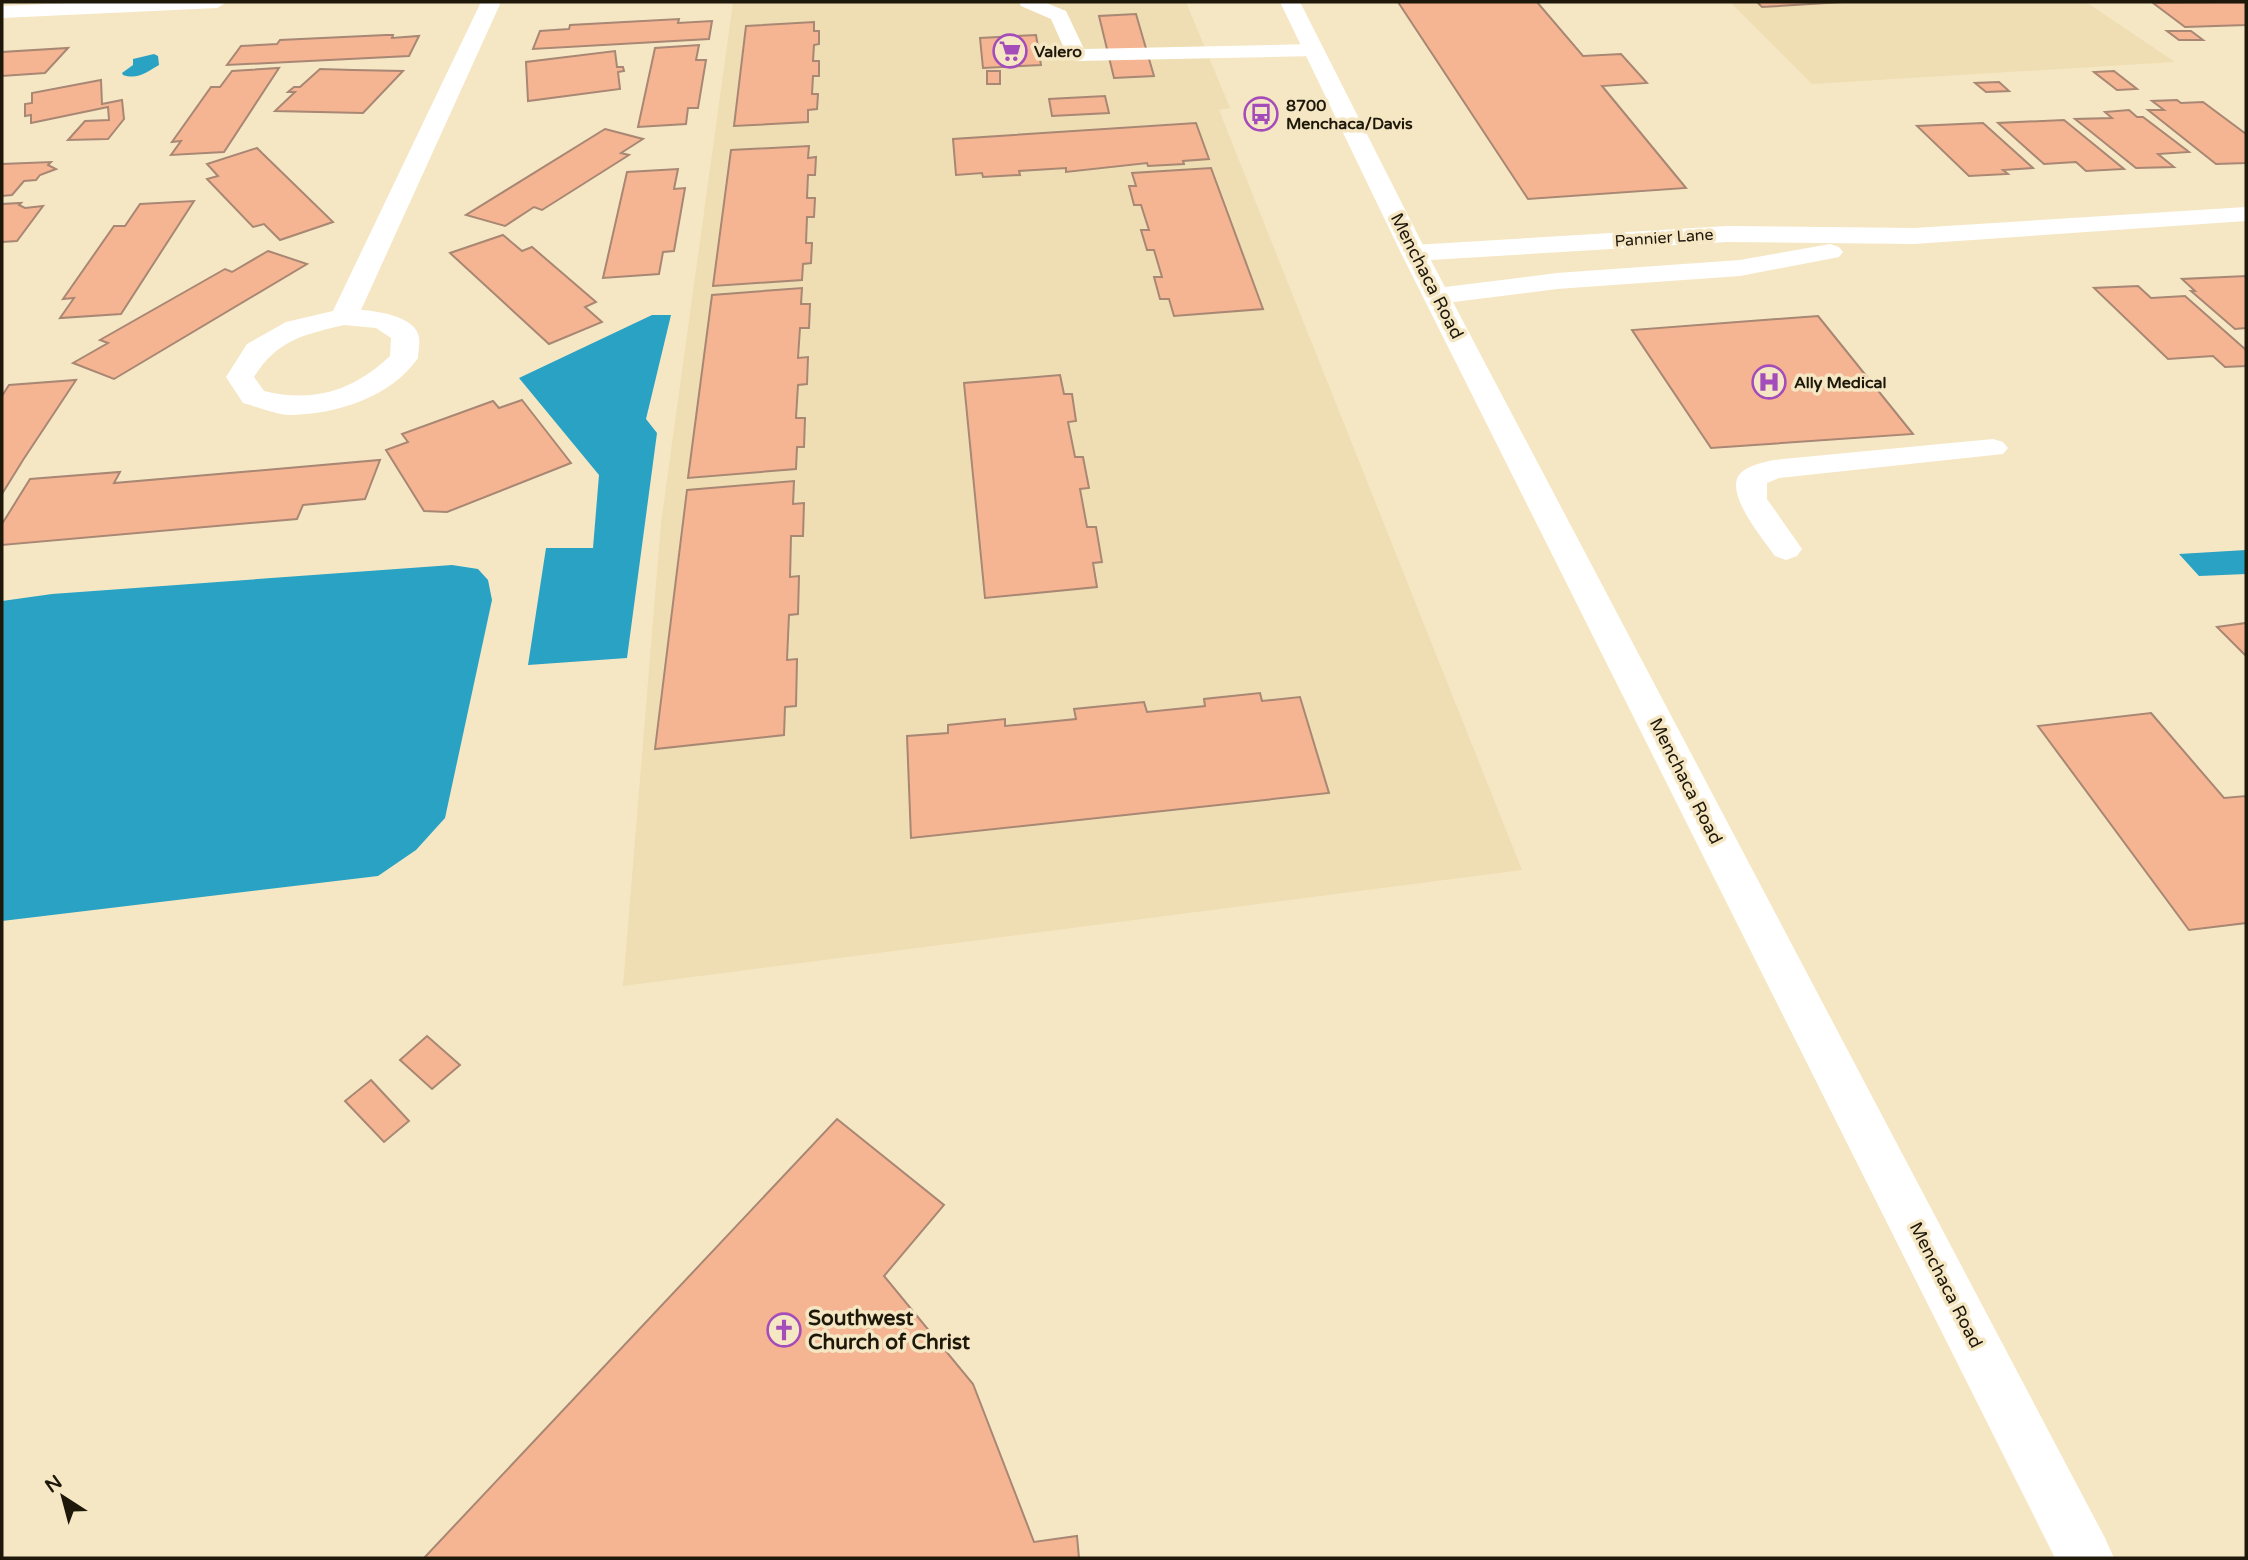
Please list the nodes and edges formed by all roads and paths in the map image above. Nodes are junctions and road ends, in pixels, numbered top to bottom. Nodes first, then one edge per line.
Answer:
1 (217, 2) edge
2 (491, 2) edge
3 (1028, 2) edge
4 (1290, 2) edge
5 (2, 12) edge
6 (1314, 50) junction
7 (2246, 214) edge
8 (1914, 236) junction
9 (1413, 253) junction
10 (1437, 296) junction
11 (344, 317) junction
12 (1993, 448) dead end
13 (1786, 549) dead end
14 (2085, 1558) edge

1 - 5 street
2 - 11 street
3 - 6 lane
4 - 6 street, Menchaca Road
6 - 9 street, Menchaca Road
7 - 8 street, Pannier Lane
8 - 9 street, Pannier Lane
8 - 10 street, Pannier Lane
9 - 10 street, Menchaca Road
10 - 14 street, Menchaca Road
11 - 11 street
12 - 13 lane

